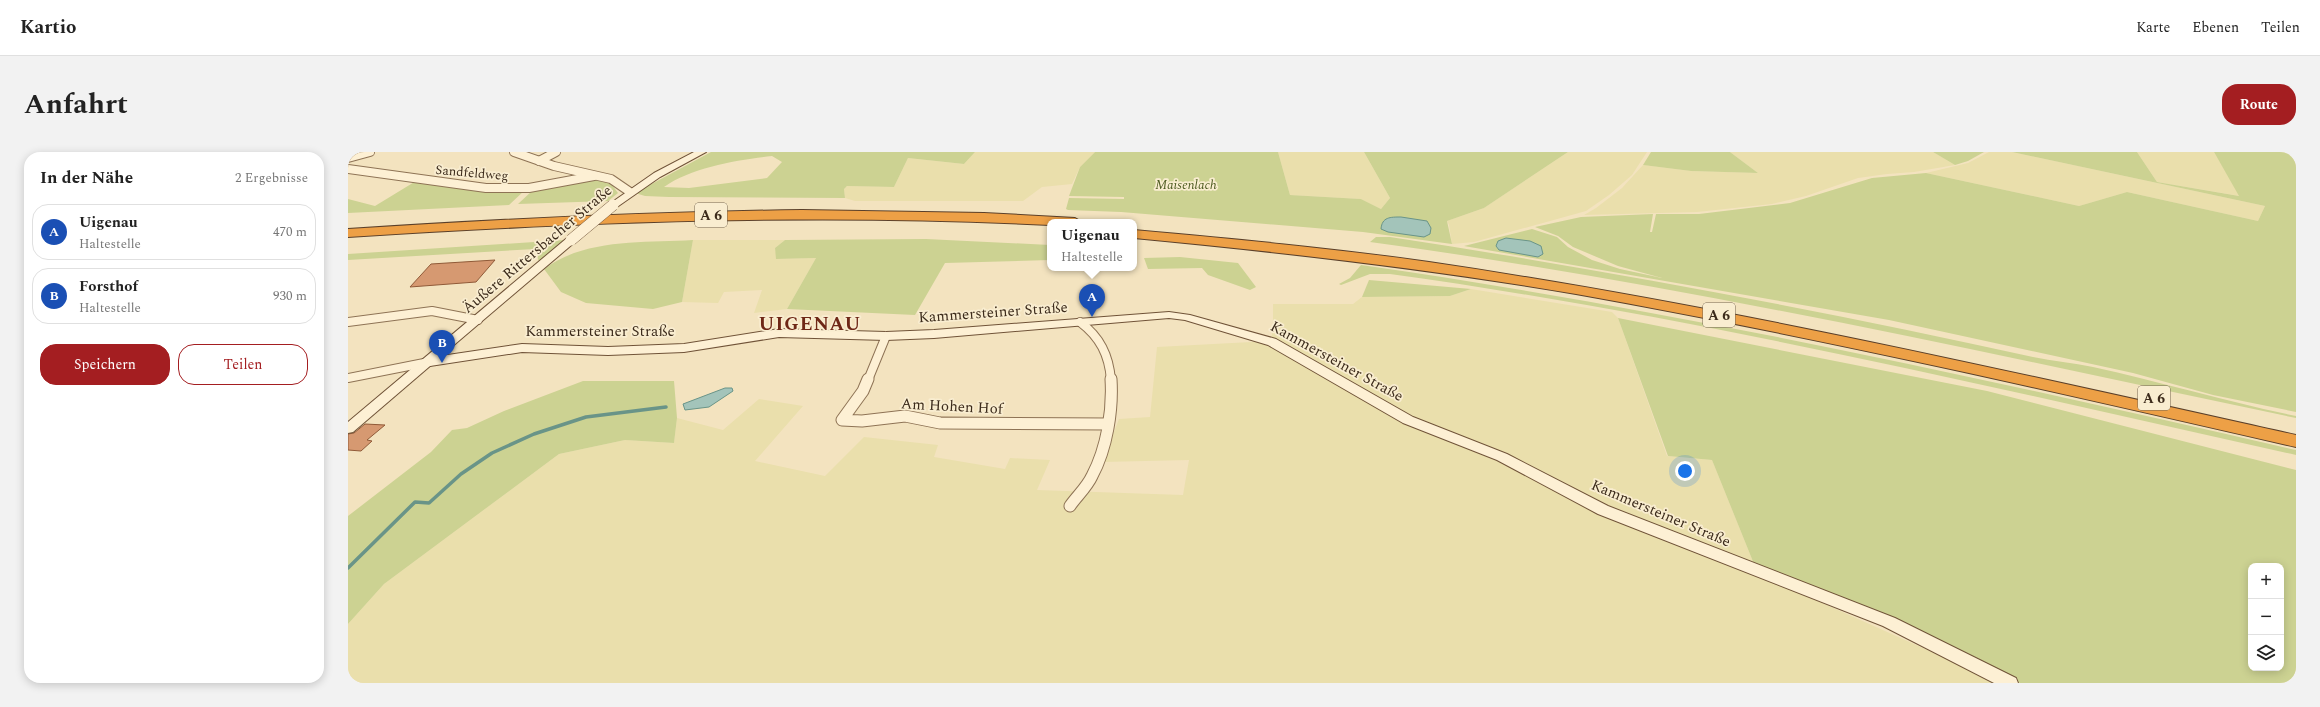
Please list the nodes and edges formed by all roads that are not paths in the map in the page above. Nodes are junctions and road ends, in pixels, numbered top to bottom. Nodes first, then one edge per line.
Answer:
1 (370, 152) edge
2 (514, 152) edge
3 (556, 152) edge
4 (701, 152) edge
5 (348, 158) edge
6 (538, 161) junction
7 (348, 169) edge
8 (594, 176) junction
9 (630, 192) junction
10 (1047, 221) edge
11 (1137, 226) edge
12 (1047, 229) edge
13 (348, 233) edge
14 (1137, 234) edge
15 (348, 242) edge
16 (478, 320) junction
17 (348, 322) edge
18 (1080, 322) junction
19 (886, 336) junction
20 (428, 362) junction
21 (348, 378) edge
22 (1108, 424) junction
23 (348, 429) edge
24 (2296, 430) edge
25 (2296, 441) edge
26 (1070, 506) dead end
27 (2010, 683) edge

1 - 5 street
2 - 6 street
3 - 6 street
4 - 9 street, Äußere Rittersbacher Straße
6 - 8 street
7 - 8 street, Sandfeldweg
8 - 9 street
9 - 16 street, Äußere Rittersbacher Straße, bridge
10 - 13 highway, A 6
11 - 24 highway, A 6
12 - 15 highway, A 6
14 - 25 highway, A 6
16 - 17 street
16 - 20 street, Äußere Rittersbacher Straße
18 - 19 street, Kammersteiner Straße
18 - 22 street
18 - 27 street, Kammersteiner Straße
19 - 20 street, Kammersteiner Straße
19 - 22 street, Am Hohen Hof
20 - 21 street
20 - 23 street, Äußere Rittersbacher Straße
22 - 26 street

